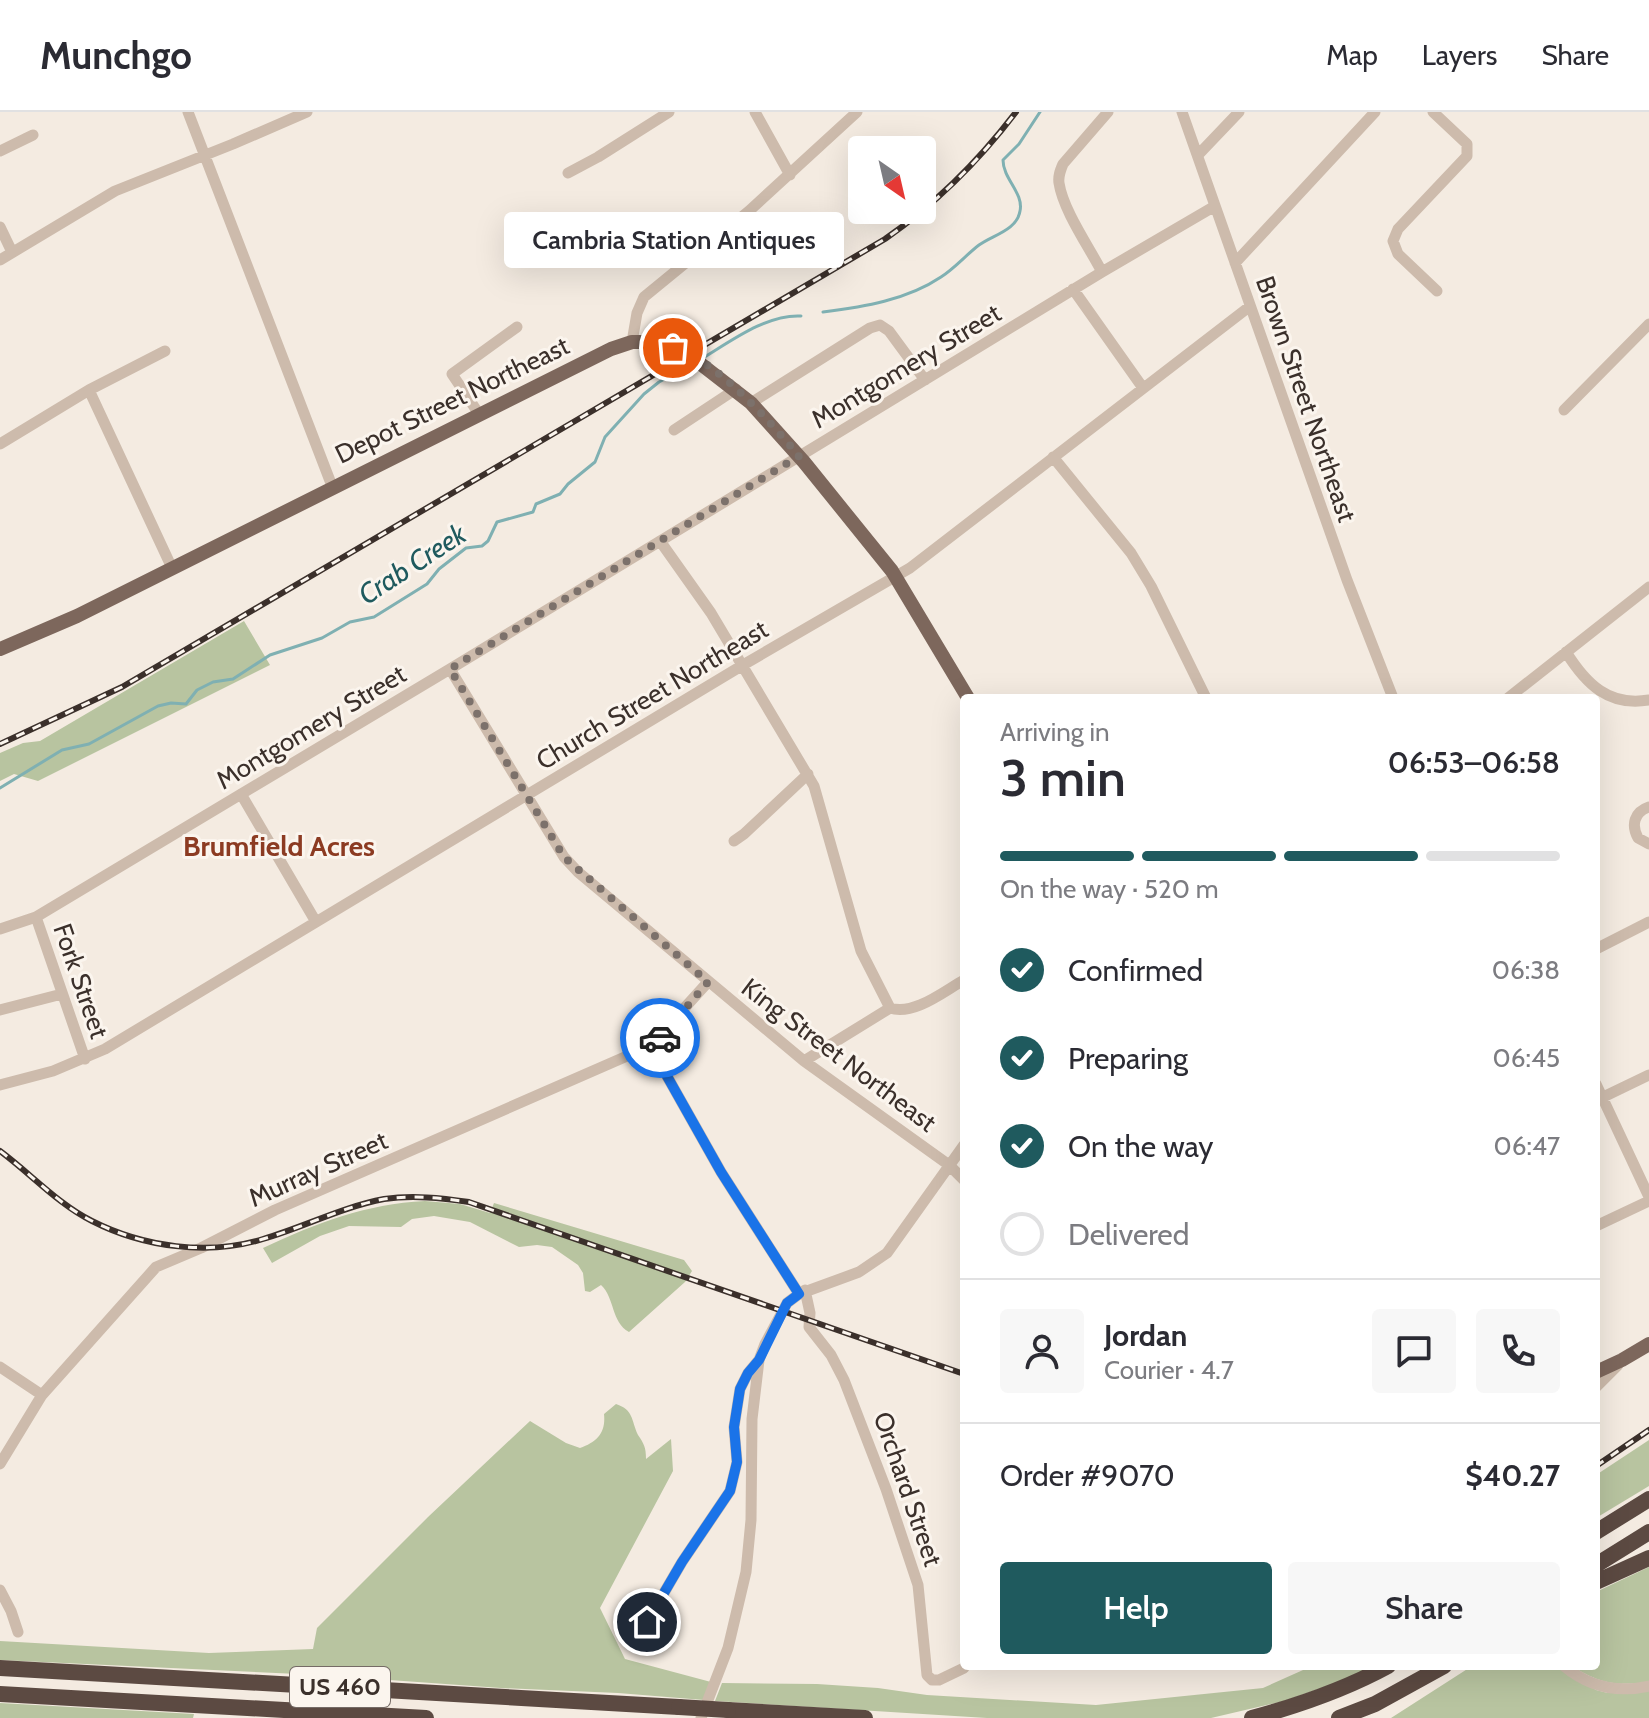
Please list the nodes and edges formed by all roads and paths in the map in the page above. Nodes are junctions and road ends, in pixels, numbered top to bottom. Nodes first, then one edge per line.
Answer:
1 (188, 112) edge
2 (307, 112) edge
3 (669, 112) edge
4 (755, 112) edge
5 (857, 112) edge
6 (1108, 112) edge
7 (1182, 112) edge
8 (1239, 112) edge
9 (1375, 112) edge
10 (1433, 112) edge
11 (33, 135) dead end
12 (0, 151) edge
13 (205, 155) junction
14 (1198, 155) junction
15 (568, 173) dead end
16 (790, 175) junction
17 (1215, 206) junction
18 (0, 227) edge
19 (12, 252) junction
20 (0, 260) edge
21 (1235, 263) junction
22 (1102, 272) junction
23 (1073, 289) junction
24 (1437, 291) dead end
25 (1249, 307) junction
26 (517, 327) dead end
27 (1647, 331) edge
28 (632, 342) junction
29 (165, 351) dead end
30 (925, 380) junction
31 (1143, 388) junction
32 (736, 389) junction
33 (89, 390) junction
34 (751, 403) junction
35 (1564, 410) dead end
36 (479, 414) junction
37 (674, 430) dead end
38 (0, 444) edge
39 (799, 456) junction
40 (1053, 457) junction
41 (332, 486) junction
42 (660, 541) junction
43 (172, 568) junction
44 (897, 577) junction
45 (1649, 587) edge
46 (0, 649) edge
47 (1566, 652) junction
48 (743, 665) junction
49 (450, 669) junction
50 (966, 694) edge
51 (1204, 694) edge
52 (1391, 694) edge
53 (1513, 694) edge
54 (1649, 700) edge
55 (808, 774) junction
56 (241, 794) junction
57 (527, 796) junction
58 (1649, 807) edge
59 (734, 841) dead end
60 (1649, 844) edge
61 (36, 917) junction
62 (316, 922) junction
63 (1649, 922) edge
64 (0, 929) edge
65 (1600, 947) edge
66 (708, 982) junction
67 (960, 982) edge
68 (62, 994) junction
69 (890, 1008) junction
70 (0, 1010) edge
71 (650, 1046) junction
72 (85, 1059) junction
73 (804, 1061) junction
74 (1649, 1075) edge
75 (0, 1085) edge
76 (1600, 1099) edge
77 (1600, 1101) edge
78 (960, 1150) edge
79 (949, 1165) junction
80 (960, 1176) edge
81 (1649, 1199) edge
82 (1600, 1224) edge
83 (802, 1292) junction
84 (1649, 1344) edge
85 (759, 1360) junction
86 (1622, 1360) junction
87 (0, 1367) edge
88 (1600, 1370) edge
89 (1600, 1383) edge
90 (42, 1395) junction
91 (0, 1464) edge
92 (1649, 1499) edge
93 (1600, 1530) edge
94 (1649, 1532) edge
95 (1649, 1558) edge
96 (1600, 1563) edge
97 (1600, 1580) edge
98 (0, 1590) edge
99 (18, 1632) dead end
100 (640, 1634) dead end
101 (0, 1668) edge
102 (960, 1670) edge
103 (1381, 1670) edge
104 (1437, 1670) edge
105 (1570, 1670) edge
106 (1649, 1686) edge
107 (0, 1694) edge
108 (426, 1718) edge
109 (701, 1718) edge
110 (865, 1718) edge
111 (1252, 1718) edge
112 (1339, 1718) edge

1 - 13 street
2 - 13 street
3 - 15 street
4 - 16 street
5 - 16 street
6 - 22 street
7 - 14 street, Brown Street Northeast
8 - 14 street
9 - 21 street
10 - 24 street
11 - 12 street
13 - 19 street
13 - 41 street
14 - 17 street, Brown Street Northeast
16 - 28 street
17 - 21 street, Brown Street Northeast
17 - 22 street, Montgomery Street
18 - 19 street
19 - 20 street
21 - 25 street, Brown Street Northeast
22 - 23 street, Montgomery Street
23 - 30 street, Montgomery Street
23 - 31 street
25 - 31 street, Church Street Northeast
25 - 52 street, Brown Street Northeast
26 - 36 street
27 - 35 street
28 - 32 main road
28 - 36 main road, Depot Street Northeast
29 - 33 street
30 - 34 street
30 - 39 street, Montgomery Street
31 - 40 street, Church Street Northeast
32 - 34 main road
32 - 37 street
33 - 38 street
33 - 43 street
34 - 39 main road
36 - 41 main road, Depot Street Northeast
39 - 42 street, Montgomery Street
39 - 44 main road
40 - 44 street, Church Street Northeast
40 - 51 street
41 - 43 main road, Depot Street Northeast
42 - 48 street
42 - 49 street, Montgomery Street
43 - 46 main road, Depot Street Northeast
44 - 48 street, Church Street Northeast
44 - 50 main road
45 - 47 street
47 - 53 street
47 - 54 street
48 - 55 street
48 - 57 street, Church Street Northeast
49 - 56 street, Montgomery Street
49 - 57 street, King Street Northeast
55 - 59 street
55 - 69 street
56 - 61 street, Montgomery Street
56 - 62 street
57 - 62 street, Church Street Northeast
57 - 66 street, King Street Northeast
58 - 60 street
61 - 64 street, Montgomery Street
61 - 68 street, Fork Street
62 - 72 street, Church Street Northeast
63 - 65 street
66 - 71 street, Murray Street
66 - 73 street, King Street Northeast
67 - 69 street
68 - 70 street
68 - 72 street, Fork Street
69 - 73 street
71 - 83 street, Orchard Street
71 - 90 street, Murray Street
72 - 75 street, Church Street Northeast
73 - 79 street, King Street Northeast
74 - 76 street
77 - 81 street
78 - 79 street
79 - 80 street, King Street Northeast
79 - 83 street
81 - 82 street
83 - 85 street
83 - 102 street, Orchard Street
84 - 86 main road
85 - 100 street
85 - 109 street
86 - 88 main road
86 - 89 street
87 - 90 street
90 - 91 street, Murray Street
92 - 93 highway
94 - 96 highway
95 - 97 highway
98 - 99 street
101 - 110 highway, US 460, bridge
103 - 111 highway
104 - 112 highway
105 - 106 street
107 - 108 highway, US 460

